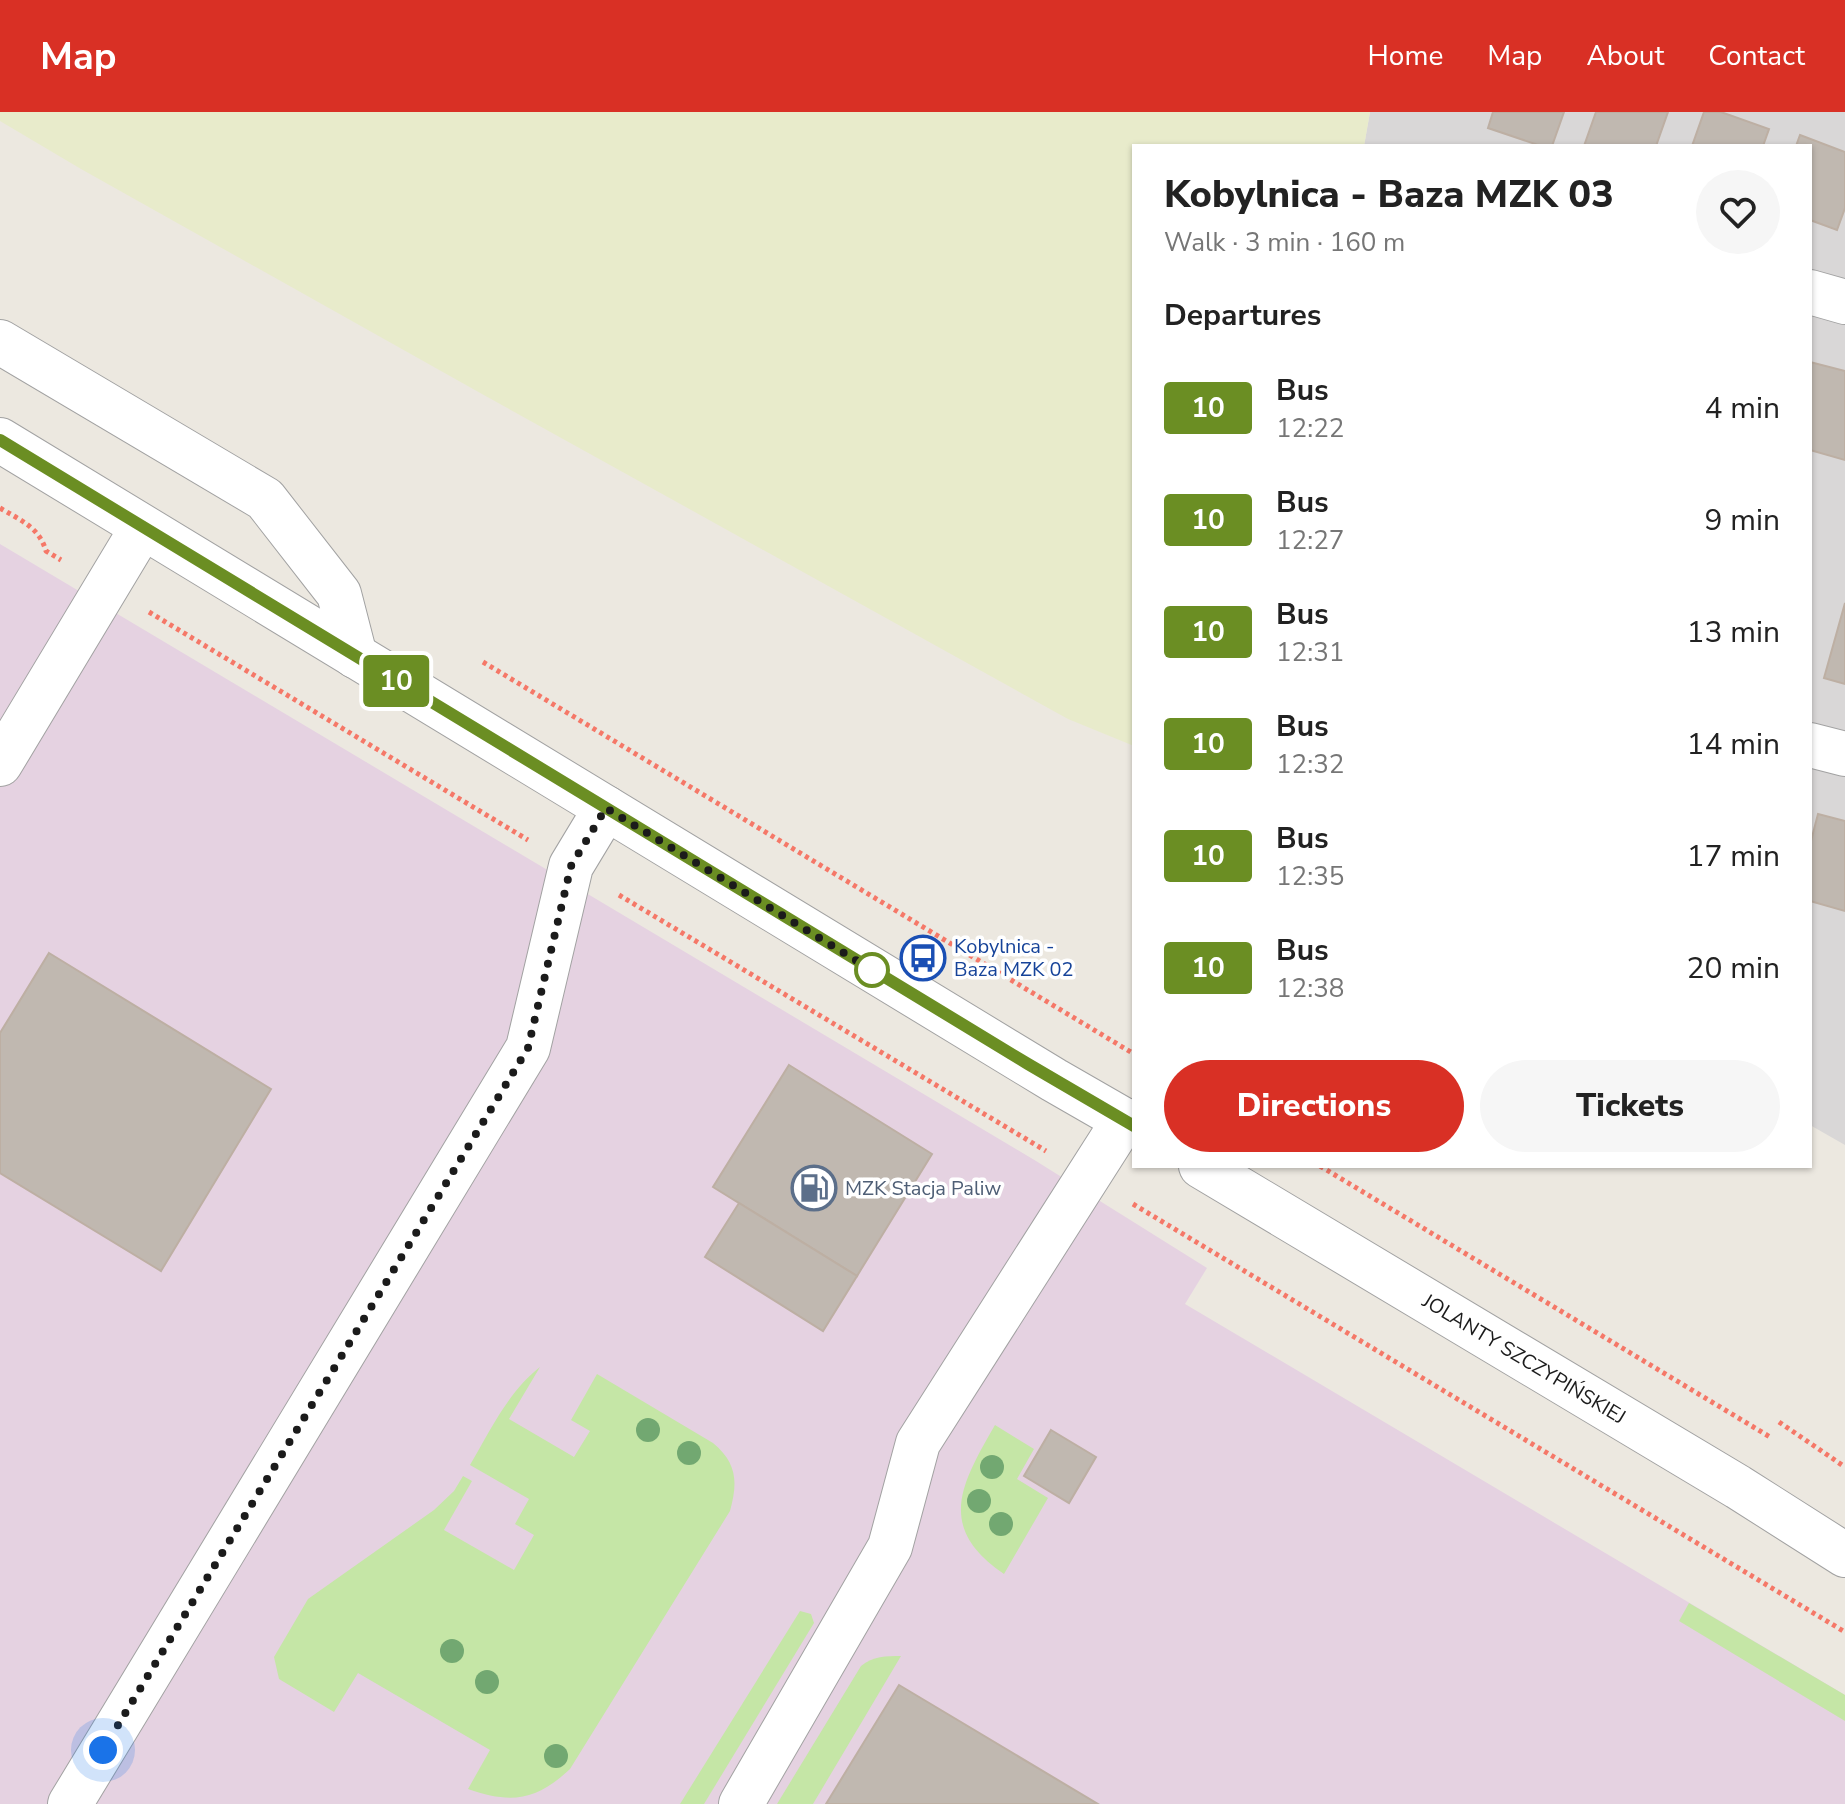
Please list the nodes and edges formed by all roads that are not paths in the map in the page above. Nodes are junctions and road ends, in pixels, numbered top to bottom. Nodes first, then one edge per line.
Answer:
1 (1812, 293) edge
2 (1845, 302) edge
3 (0, 342) edge
4 (0, 440) edge
5 (142, 528) junction
6 (355, 656) junction
7 (1812, 746) edge
8 (1845, 754) edge
9 (0, 764) edge
10 (606, 808) junction
11 (1129, 1123) edge
12 (1204, 1168) edge
13 (1845, 1555) edge
14 (70, 1804) edge
15 (741, 1804) edge

1 - 2 street
3 - 6 street
4 - 5 street
5 - 6 street
5 - 9 street
6 - 10 street
7 - 8 street
10 - 11 street
10 - 14 street
11 - 15 street
12 - 13 street, JOLANTY SZCZYPIŃSKIEJ

